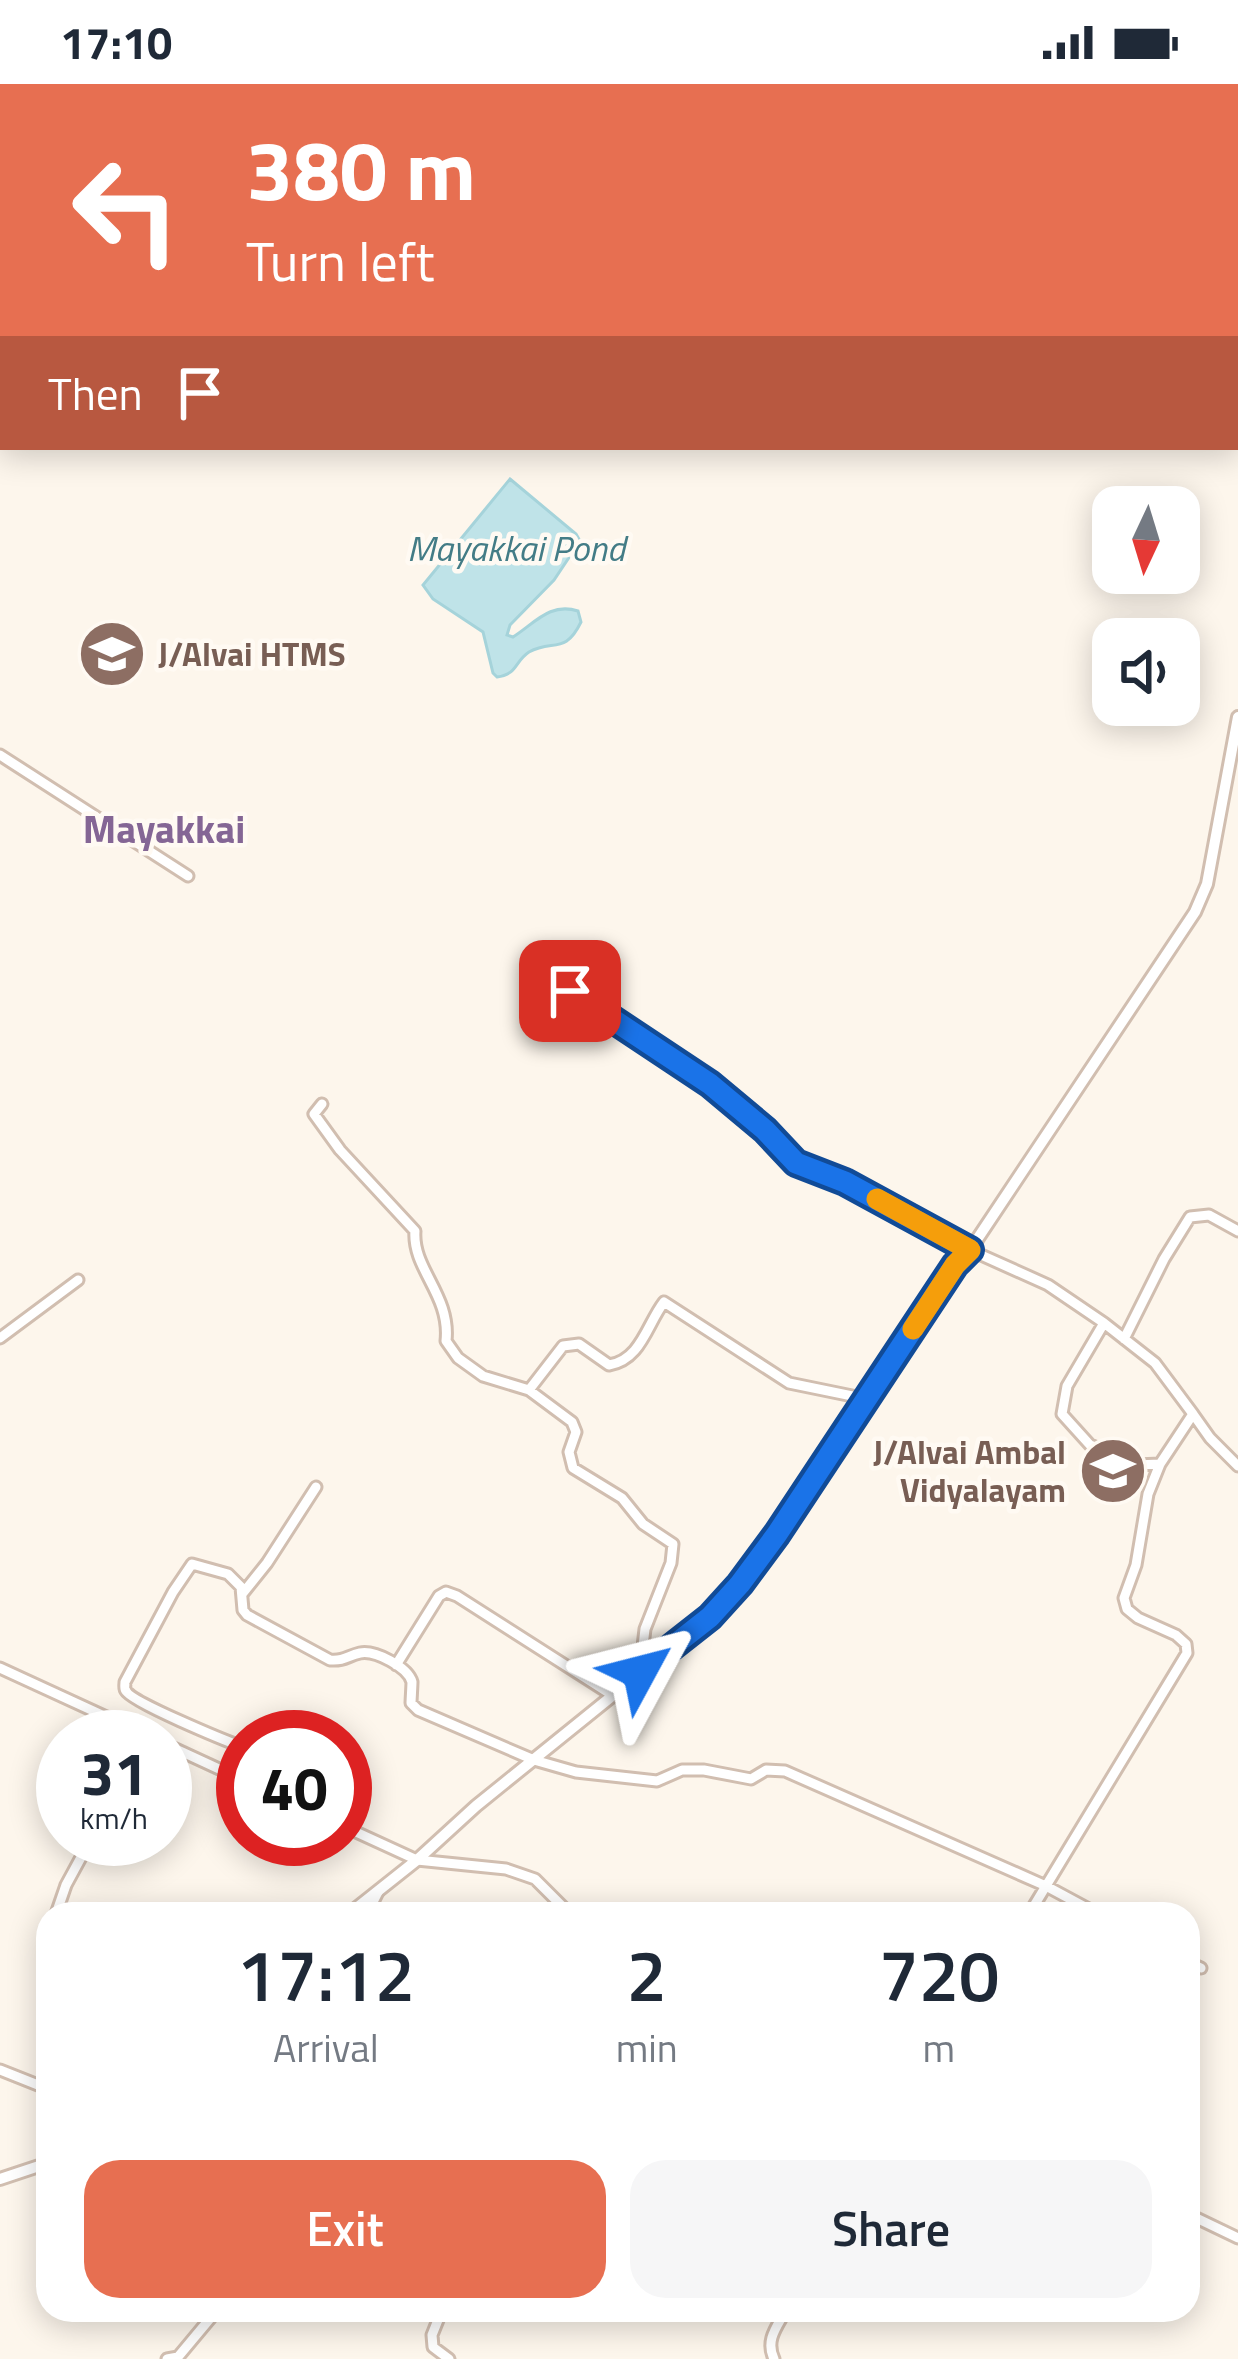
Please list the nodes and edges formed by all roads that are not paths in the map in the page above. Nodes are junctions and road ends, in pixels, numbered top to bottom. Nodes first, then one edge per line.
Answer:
1 (1238, 717) edge
2 (0, 755) edge
3 (188, 876) dead end
4 (570, 991) dead end
5 (322, 1104) dead end
6 (1238, 1231) edge
7 (970, 1250) junction
8 (78, 1280) dead end
9 (1104, 1323) junction
10 (0, 1338) edge
11 (1124, 1339) junction
12 (529, 1390) junction
13 (867, 1399) junction
14 (1193, 1414) junction
15 (1160, 1464) junction
16 (1238, 1466) edge
17 (316, 1487) dead end
18 (244, 1593) junction
19 (395, 1665) junction
20 (0, 1668) edge
21 (640, 1672) junction
22 (612, 1695) junction
23 (90, 1710) edge
24 (216, 1736) edge
25 (534, 1760) junction
26 (372, 1839) edge
27 (417, 1860) junction
28 (77, 1866) edge
29 (1046, 1886) junction
30 (379, 1890) junction
31 (60, 1902) edge
32 (364, 1902) edge
33 (373, 1902) edge
34 (558, 1902) edge
35 (1036, 1902) edge
36 (1076, 1902) edge
37 (0, 2069) edge
38 (36, 2084) edge
39 (36, 2167) edge
40 (0, 2179) edge
41 (1200, 2219) edge
42 (1238, 2238) edge
43 (207, 2322) edge
44 (437, 2322) edge
45 (780, 2322) edge
46 (433, 2347) junction
47 (175, 2358) edge
48 (425, 2359) edge
49 (449, 2359) edge
50 (774, 2359) edge

1 - 7 street
2 - 3 street
4 - 7 street
5 - 12 street
6 - 11 street
7 - 9 street
7 - 13 street
8 - 10 street
9 - 11 street
9 - 15 street
11 - 14 street
12 - 13 street
12 - 21 street
13 - 21 street
14 - 15 street
14 - 16 street
15 - 29 street
17 - 18 street
18 - 19 street
18 - 24 street
19 - 22 street
19 - 25 street
20 - 23 street
21 - 22 street
22 - 25 street
25 - 27 street
25 - 29 street
26 - 27 street
27 - 30 street
27 - 34 street
28 - 31 street
29 - 35 street
29 - 36 street
30 - 32 street
30 - 33 street
37 - 38 street
39 - 40 street
41 - 42 street
43 - 47 street
44 - 46 street
45 - 50 street
46 - 48 street
46 - 49 street

